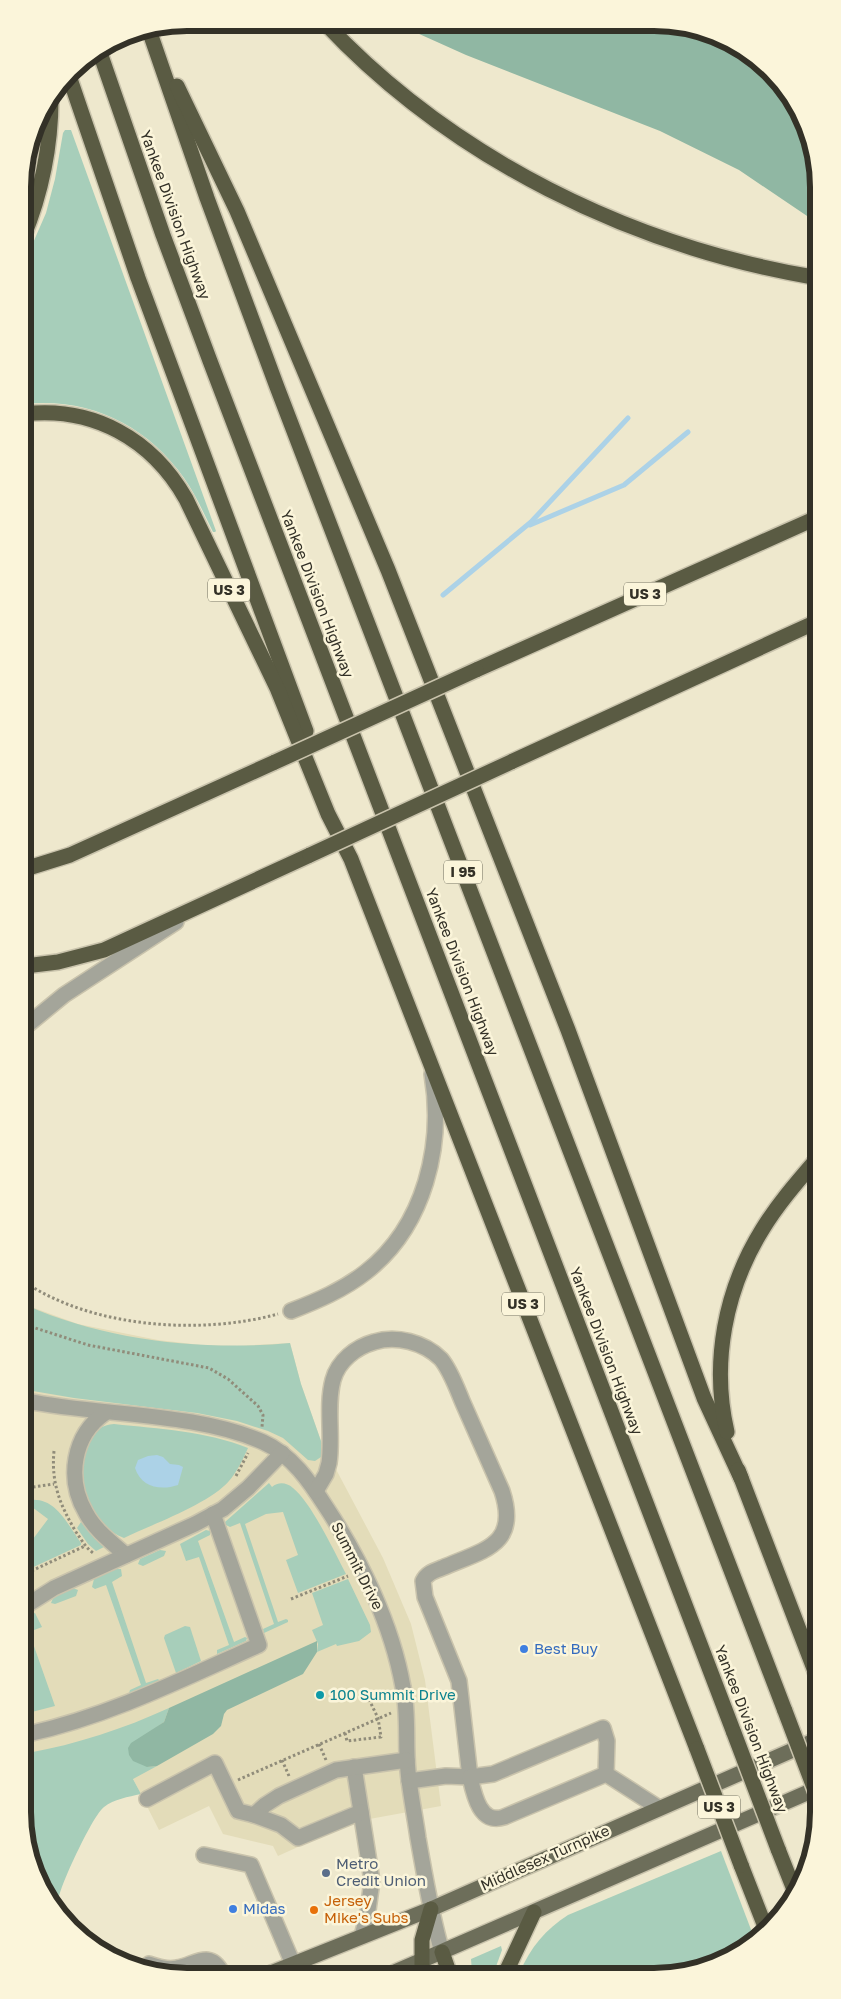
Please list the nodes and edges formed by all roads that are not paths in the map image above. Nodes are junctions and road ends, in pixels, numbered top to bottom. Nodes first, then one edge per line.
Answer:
1 (334, 32) edge
2 (151, 36) edge
3 (152, 36) edge
4 (101, 56) edge
5 (71, 83) edge
6 (50, 112) edge
7 (32, 214) edge
8 (810, 276) edge
9 (32, 414) edge
10 (810, 521) edge
11 (810, 626) edge
12 (351, 860) junction
13 (32, 867) edge
14 (204, 904) junction
15 (32, 965) edge
16 (31, 1022) edge
17 (427, 1056) junction
18 (809, 1168) edge
19 (291, 1311) road end
20 (31, 1402) edge
21 (105, 1413) junction
22 (282, 1453) junction
23 (741, 1478) junction
24 (316, 1491) junction
25 (213, 1514) junction
26 (126, 1554) junction
27 (31, 1602) edge
28 (809, 1656) edge
29 (31, 1733) edge
30 (809, 1743) edge
31 (407, 1760) junction
32 (354, 1767) junction
33 (606, 1774) junction
34 (809, 1774) edge
35 (470, 1777) junction
36 (409, 1781) junction
37 (809, 1792) edge
38 (147, 1799) dead end
39 (659, 1808) junction
40 (361, 1812) junction
41 (254, 1815) junction
42 (204, 1855) dead end
43 (792, 1884) edge
44 (431, 1909) junction
45 (534, 1912) junction
46 (763, 1923) edge
47 (362, 1936) junction
48 (442, 1952) junction
49 (293, 1964) junction
50 (180, 1967) edge
51 (422, 1967) edge
52 (219, 1968) edge
53 (283, 1968) edge
54 (448, 1968) edge
55 (508, 1968) edge

1 - 8 highway
2 - 34 highway, I 95, bridge
3 - 23 highway
4 - 43 highway, Yankee Division Highway, bridge
5 - 12 highway
6 - 7 highway
9 - 12 highway, US 3
10 - 13 highway, US 3, bridge
11 - 14 highway, bridge
12 - 17 highway, US 3
14 - 15 highway
14 - 16 street
17 - 19 street
17 - 46 highway, US 3, bridge
18 - 23 highway
20 - 21 street, Summit Drive
21 - 22 street, Summit Drive
21 - 26 street
22 - 24 street, Summit Drive
22 - 25 street
23 - 28 highway
24 - 31 street, Summit Drive
24 - 35 street
25 - 26 street
25 - 29 street
26 - 27 street
30 - 39 main road, Middlesex Turnpike
31 - 32 street
31 - 36 street, Summit Drive
32 - 40 street
32 - 41 street
33 - 35 street
33 - 35 street
33 - 39 street
35 - 36 street
36 - 44 street, Summit Drive
37 - 45 main road
38 - 41 street
39 - 44 main road, Middlesex Turnpike
40 - 41 street
40 - 47 street
42 - 49 street
44 - 47 main road, Middlesex Turnpike
44 - 48 street, Summit Drive
44 - 51 highway
45 - 48 main road
45 - 55 highway
47 - 49 main road, Middlesex Turnpike
48 - 51 main road
48 - 54 highway
49 - 53 main road, Middlesex Turnpike
50 - 52 street

